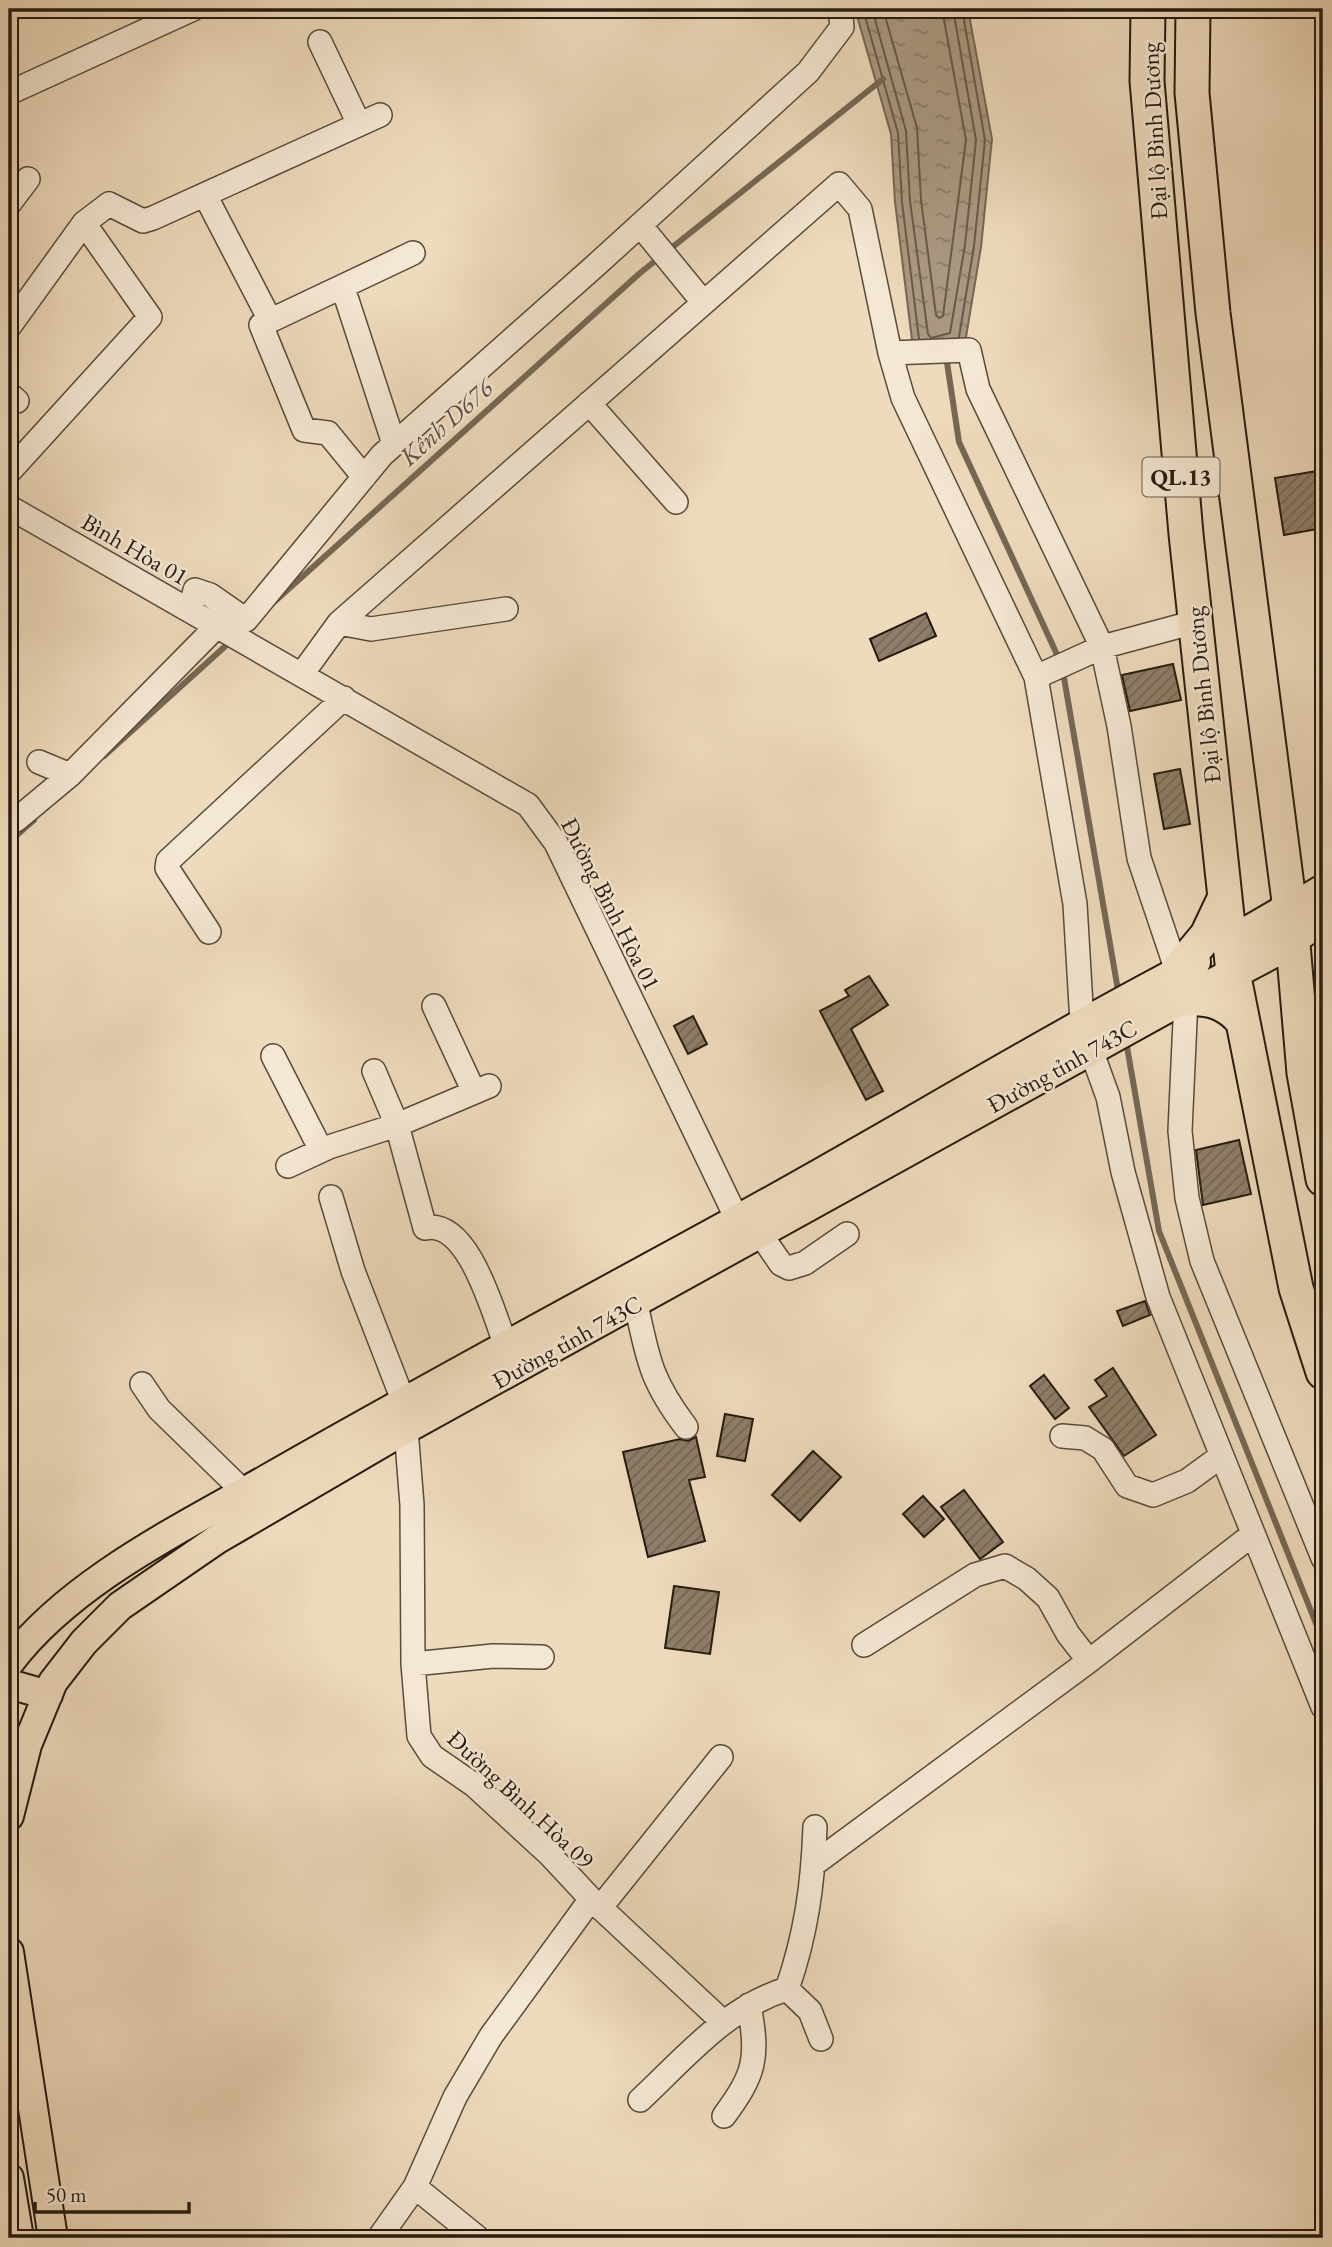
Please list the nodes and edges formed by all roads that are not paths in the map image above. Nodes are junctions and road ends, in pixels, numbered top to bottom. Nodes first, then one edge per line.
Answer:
1 (193, 9) edge
2 (839, 9) edge
3 (1148, 9) edge
4 (1193, 9) edge
5 (320, 42) dead end
6 (9, 93) edge
7 (380, 115) dead end
8 (359, 124) junction
9 (28, 179) dead end
10 (205, 195) junction
11 (9, 204) edge
12 (84, 223) junction
13 (640, 225) junction
14 (413, 253) dead end
15 (347, 300) dead end
16 (703, 302) junction
17 (270, 320) junction
18 (9, 327) edge
19 (890, 353) junction
20 (589, 403) junction
21 (394, 444) junction
22 (9, 472) edge
23 (364, 477) junction
24 (676, 502) dead end
25 (9, 507) edge
26 (506, 609) dead end
27 (190, 611) junction
28 (1195, 622) junction
29 (339, 623) junction
30 (227, 630) junction
31 (1102, 648) junction
32 (294, 670) junction
33 (1037, 677) junction
34 (344, 698) junction
35 (39, 762) dead end
36 (70, 775) junction
37 (9, 819) edge
38 (1323, 888) edge
39 (1225, 897) junction
40 (1323, 920) edge
41 (1292, 925) junction
42 (209, 932) dead end
43 (1232, 958) junction
44 (1182, 985) junction
45 (434, 1006) dead end
46 (1243, 1022) junction
47 (1082, 1023) junction
48 (1091, 1050) junction
49 (273, 1056) dead end
50 (373, 1071) dead end
51 (397, 1125) junction
52 (321, 1150) junction
53 (288, 1166) dead end
54 (1323, 1178) edge
55 (331, 1197) dead end
56 (748, 1232) junction
57 (847, 1234) dead end
58 (636, 1304) junction
59 (505, 1343) junction
60 (1323, 1372) edge
61 (142, 1384) dead end
62 (403, 1401) junction
63 (686, 1427) dead end
64 (406, 1429) junction
65 (1062, 1436) dead end
66 (1220, 1457) junction
67 (244, 1492) junction
68 (1252, 1535) junction
69 (1323, 1558) edge
70 (864, 1645) dead end
71 (542, 1657) dead end
72 (1089, 1661) junction
73 (9, 1663) edge
74 (413, 1664) junction
75 (9, 1684) edge
76 (48, 1695) junction
77 (1323, 1707) edge
78 (721, 1758) dead end
79 (9, 1816) edge
80 (815, 1827) dead end
81 (814, 1864) junction
82 (596, 1904) junction
83 (9, 1952) edge
84 (787, 1989) junction
85 (749, 2005) junction
86 (723, 2022) junction
87 (821, 2039) dead end
88 (640, 2100) dead end
89 (723, 2116) dead end
90 (9, 2178) edge
91 (415, 2187) junction
92 (19, 2238) edge
93 (53, 2238) edge
94 (379, 2238) edge
95 (478, 2238) edge

1 - 6 street
2 - 13 street
3 - 28 highway, Đại lộ Bình Dương / QL.13
4 - 41 highway, Đại lộ Bình Dương / QL.13
5 - 8 street
7 - 8 street
8 - 10 street
9 - 11 street
10 - 12 street
10 - 17 street
12 - 18 street
12 - 22 street
13 - 16 street
13 - 21 street
14 - 17 street
15 - 21 street
16 - 19 street
16 - 20 street
17 - 23 street
19 - 31 street
19 - 33 street
20 - 24 street
20 - 29 street
21 - 23 street
23 - 27 street
25 - 27 street, Bình Hòa 01
26 - 29 street
27 - 30 street, Bình Hòa 01
28 - 31 street
28 - 39 highway, Đại lộ Bình Dương / QL.13
29 - 32 street
30 - 32 street, Đường Bình Hòa 01
30 - 36 street
31 - 33 street
31 - 44 street
32 - 34 street, Đường Bình Hòa 01
33 - 47 street
34 - 42 street
34 - 56 street, Đường Bình Hòa 01
35 - 36 street
36 - 37 street
38 - 41 main road
39 - 43 highway, Đại lộ Bình Dương / QL.13
39 - 44 highway
40 - 41 main road
41 - 43 highway
41 - 54 highway, Đại lộ Bình Dương / QL.13
43 - 44 main road, Đường tỉnh 743C
43 - 46 highway, Đại lộ Bình Dương / QL.13
44 - 46 highway
44 - 47 main road, Đường tỉnh 743C
44 - 48 main road, Đường tỉnh 743C
44 - 69 street
45 - 51 street
46 - 60 highway, Đại lộ Bình Dương / QL.13
47 - 56 main road, Đường tỉnh 743C
48 - 56 main road, Đường tỉnh 743C
48 - 66 street
49 - 52 street
50 - 51 street
51 - 52 street
51 - 59 street
52 - 53 street
55 - 62 street
56 - 57 street, Đường Bình Hòa 01
56 - 58 main road, Đường tỉnh 743C
56 - 59 main road, Đường tỉnh 743C
58 - 63 street
58 - 64 main road, Đường tỉnh 743C
59 - 62 main road, Đường tỉnh 743C
61 - 67 street
62 - 67 main road, Đường tỉnh 743C
64 - 74 street, Đường Bình Hòa 09
64 - 76 main road, Đường tỉnh 743C
65 - 66 street
66 - 68 street
67 - 73 main road, Đường tỉnh 743C
68 - 72 street
68 - 77 street
70 - 72 street
71 - 74 street
72 - 81 street
74 - 82 street, Đường Bình Hòa 09
75 - 76 main road
76 - 79 main road, Đường tỉnh 743C
78 - 82 street
80 - 81 street
81 - 84 street
82 - 86 street, Đường Bình Hòa 09
82 - 91 street
83 - 93 main road
84 - 85 street
84 - 87 street
85 - 86 street
85 - 89 street
86 - 88 street
90 - 92 main road
91 - 94 street
91 - 95 street

